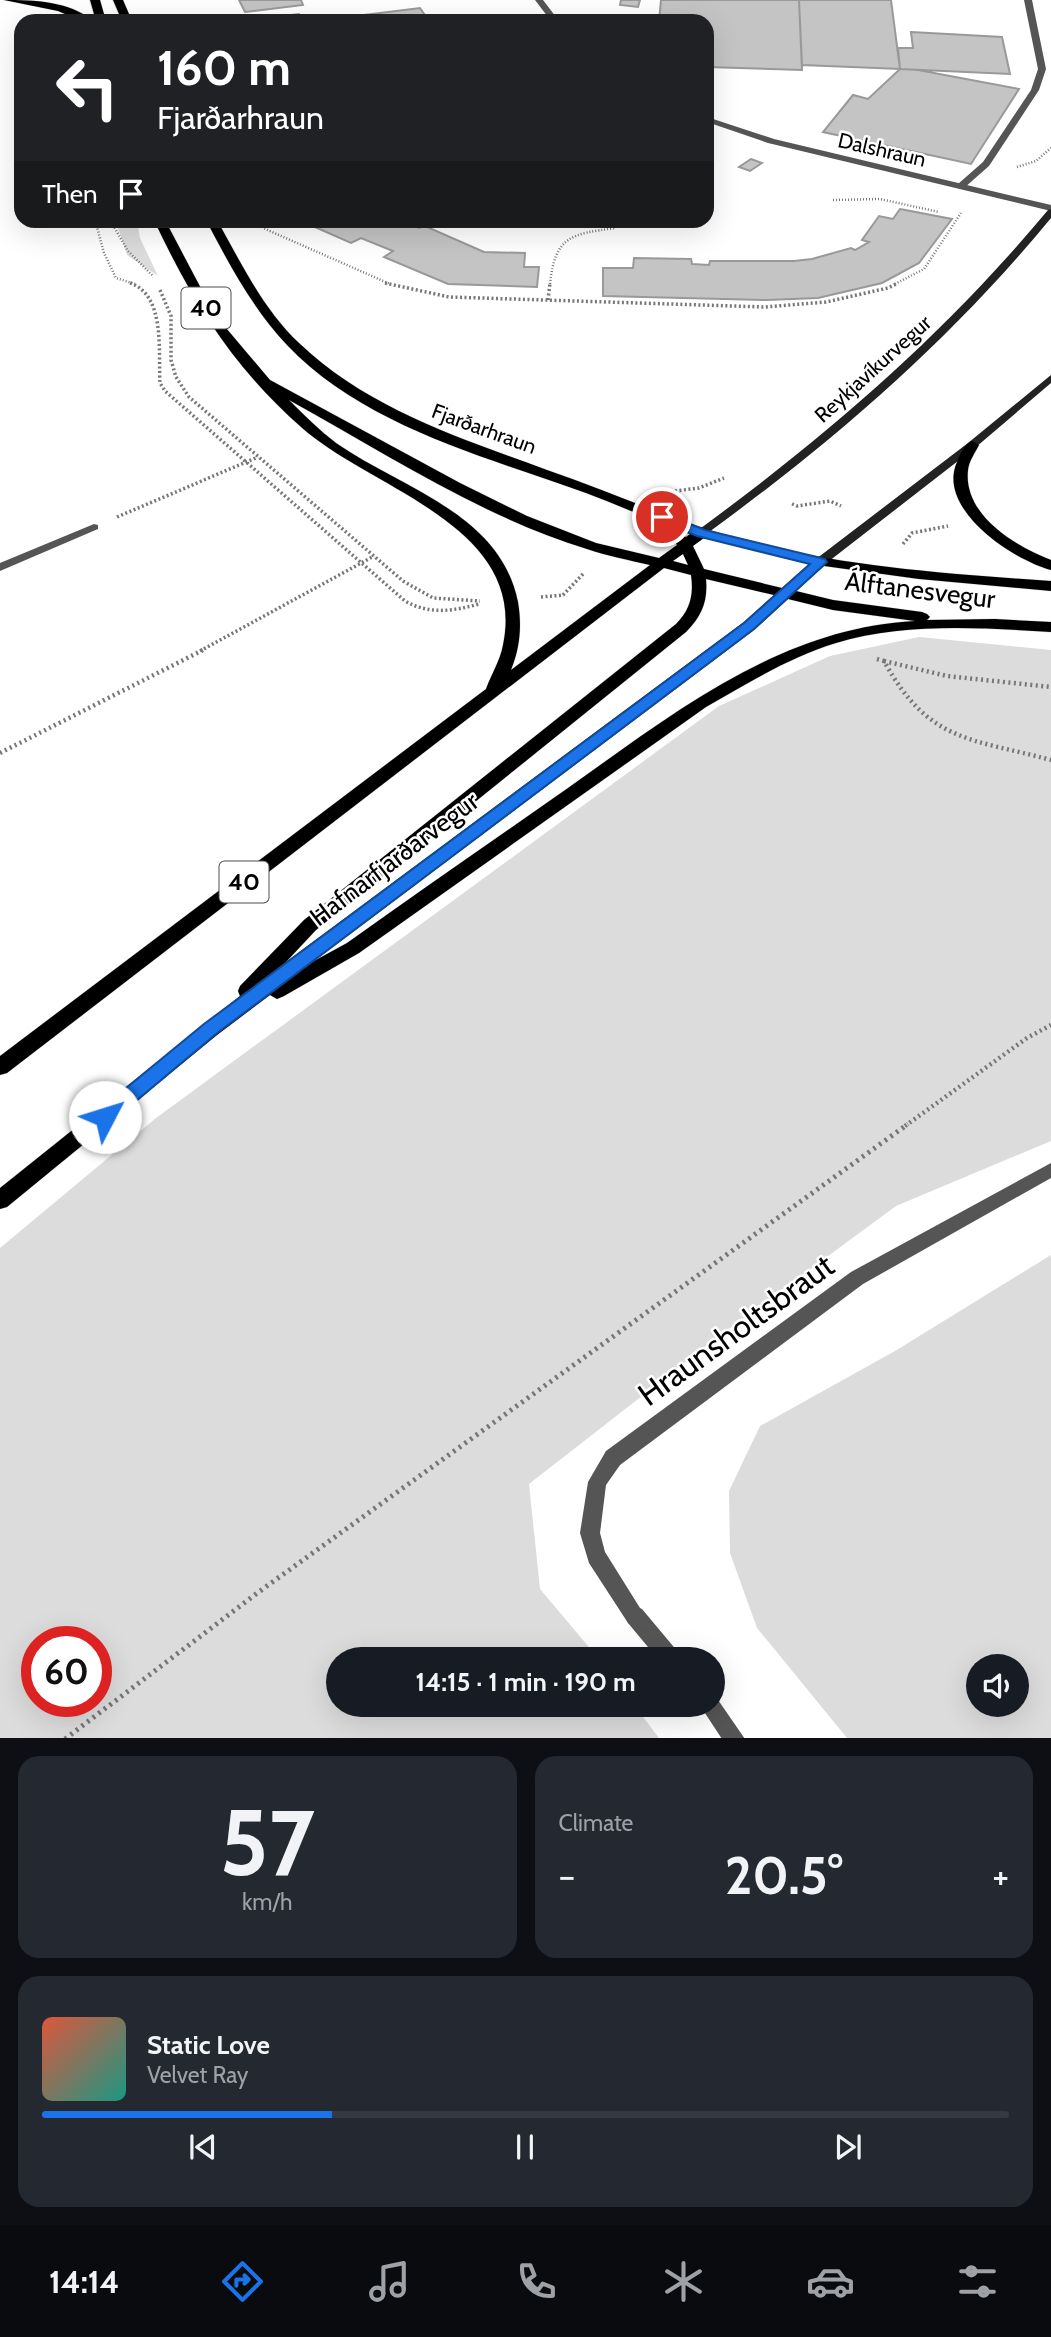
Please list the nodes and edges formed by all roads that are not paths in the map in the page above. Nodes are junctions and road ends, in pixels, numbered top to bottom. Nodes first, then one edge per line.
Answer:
1 (9, 0) edge
2 (539, 0) edge
3 (1028, 0) edge
4 (75, 14) edge
5 (550, 14) edge
6 (714, 121) edge
7 (961, 186) junction
8 (1051, 210) edge
9 (163, 228) edge
10 (215, 228) edge
11 (1051, 378) edge
12 (269, 384) junction
13 (972, 445) junction
14 (642, 509) junction
15 (94, 527) road end
16 (701, 533) junction
17 (685, 545) junction
18 (820, 562) junction
19 (662, 564) junction
20 (1051, 565) edge
21 (0, 568) edge
22 (698, 573) junction
23 (1051, 586) edge
24 (787, 594) junction
25 (1005, 625) junction
26 (1051, 628) edge
27 (488, 697) junction
28 (210, 1029) junction
29 (0, 1067) edge
30 (1051, 1170) edge
31 (0, 1200) edge
32 (661, 1647) edge
33 (719, 1717) edge
34 (735, 1738) edge

1 - 4 main road
2 - 5 street
3 - 7 street
6 - 7 street, Dalshraun
7 - 8 street, Dalshraun
8 - 16 main road, Reykjavíkurvegur
9 - 12 main road, 40
10 - 14 main road, Fjarðarhraun / 40
11 - 13 main road
12 - 19 main road, 40
12 - 27 main road
13 - 18 main road
13 - 20 main road
14 - 16 main road, Fjarðarhraun / 40
14 - 17 main road
15 - 21 street
16 - 17 main road, 40
16 - 18 main road, Fjarðarhraun / 40
17 - 19 main road, 40
17 - 22 main road
18 - 23 main road, Álftanesvegur
18 - 24 main road, Hafnarfjarðarvegur
19 - 22 main road, Álftanesvegur
19 - 27 main road, 40
22 - 24 main road, Álftanesvegur
22 - 28 main road
24 - 25 main road, Álftanesvegur
24 - 28 main road, Hafnarfjarðarvegur
25 - 26 main road, Álftanesvegur
25 - 28 main road
27 - 29 main road, 40
28 - 31 main road, Hafnarfjarðarvegur
30 - 32 street, Hraunsholtsbraut
33 - 34 street

